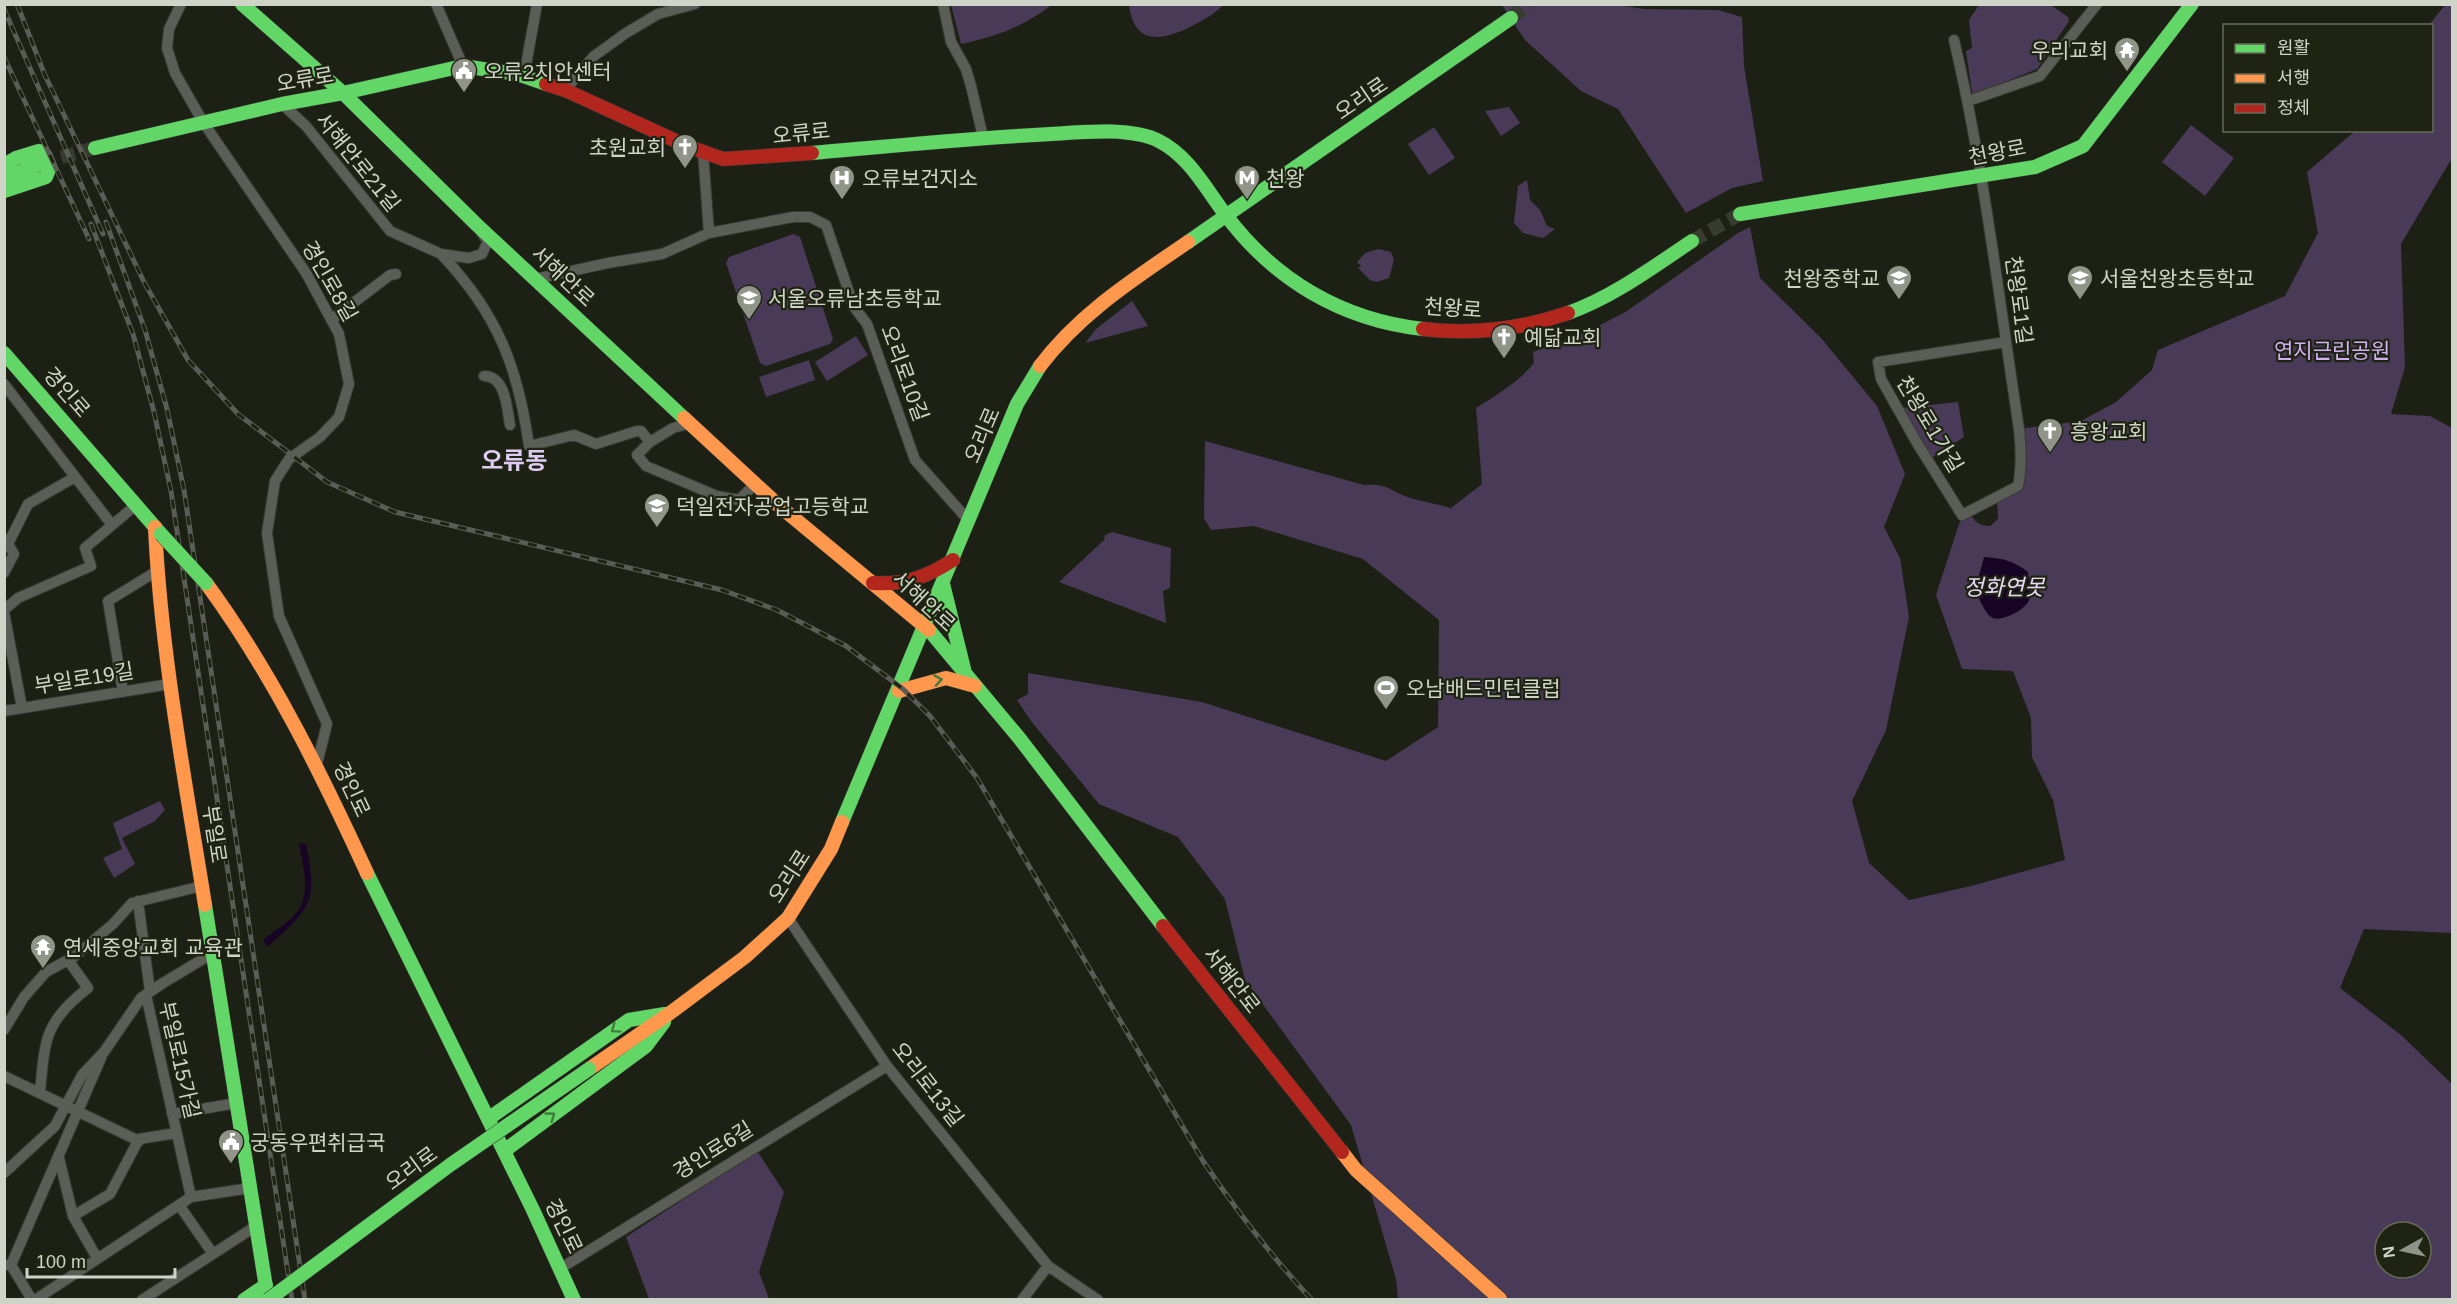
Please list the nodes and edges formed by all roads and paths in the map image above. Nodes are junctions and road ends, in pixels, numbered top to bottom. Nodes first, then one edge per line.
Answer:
1 (181, 4) edge
2 (242, 4) edge
3 (436, 4) edge
4 (537, 4) edge
5 (695, 4) edge
6 (943, 4) edge
7 (2097, 4) edge
8 (2192, 4) edge
9 (1511, 18) tunnel mouth
10 (1954, 40) dead end
11 (463, 66) junction
12 (524, 76) junction
13 (565, 90) junction
14 (343, 93) junction
15 (1968, 101) junction
16 (282, 104) junction
17 (203, 122) junction
18 (983, 137) junction
19 (95, 148) tunnel mouth
20 (703, 152) junction
21 (42, 163) tunnel mouth
22 (4, 165) edge
23 (1981, 177) junction
24 (4, 179) edge
25 (4, 191) edge
26 (1740, 214) tunnel mouth
27 (1226, 216) junction
28 (477, 225) junction
29 (709, 233) junction
30 (1692, 241) tunnel mouth
31 (441, 254) junction
32 (396, 274) dead end
33 (535, 279) junction
34 (331, 320) junction
35 (2006, 342) junction
36 (4, 353) edge
37 (484, 376) dead end
38 (4, 384) edge
39 (9, 399) edge
40 (690, 423) junction
41 (510, 425) dead end
42 (650, 442) junction
43 (75, 477) junction
44 (755, 484) junction
45 (1995, 497) joint
46 (136, 505) junction
47 (969, 521) junction
48 (112, 525) junction
49 (158, 530) junction
50 (6, 541) edge
51 (953, 560) junction
52 (157, 571) junction
53 (4, 573) edge
54 (873, 583) junction
55 (943, 584) junction
56 (4, 611) edge
57 (926, 626) junction
58 (965, 673) junction
59 (171, 684) junction
60 (976, 687) junction
61 (899, 691) junction
62 (123, 692) junction
63 (22, 708) junction
64 (4, 711) edge
65 (317, 764) junction
66 (202, 886) junction
67 (138, 901) junction
68 (788, 918) junction
69 (213, 953) junction
70 (68, 960) junction
71 (148, 993) junction
72 (670, 1013) junction
73 (4, 1030) edge
74 (104, 1052) junction
75 (887, 1065) junction
76 (4, 1076) edge
77 (40, 1092) junction
78 (237, 1102) junction
79 (66, 1104) junction
80 (79, 1111) junction
81 (172, 1114) junction
82 (488, 1119) junction
83 (176, 1133) junction
84 (139, 1140) junction
85 (504, 1151) junction
86 (59, 1158) junction
87 (4, 1173) edge
88 (250, 1188) junction
89 (191, 1197) junction
90 (179, 1205) junction
91 (73, 1216) junction
92 (256, 1227) junction
93 (213, 1254) junction
94 (98, 1258) junction
95 (8, 1265) edge
96 (1048, 1266) junction
97 (561, 1268) junction
98 (266, 1285) junction
99 (34, 1299) edge
100 (142, 1299) edge
101 (244, 1299) edge
102 (268, 1299) edge
103 (574, 1299) edge
104 (1022, 1299) edge
105 (1098, 1299) edge
106 (1500, 1299) edge

1 - 17 street
2 - 14 main road, 서해안로
3 - 11 street
4 - 12 street
5 - 13 street
6 - 18 street
7 - 15 street
8 - 23 main road, 천왕로
9 - 27 main road, 오리로
10 - 15 street, 천왕로1길
11 - 12 main road, 오류로
11 - 14 main road, 오류로
12 - 13 main road, 오류로
13 - 20 main road, 오류로
14 - 16 main road, 오류로
14 - 28 main road, 서해안로
15 - 23 street, 천왕로1길
16 - 17 main road, 오류로
16 - 31 street, 서해안로21길
17 - 19 main road, 오류로
17 - 34 street, 경인로8길
18 - 20 main road, 오류로
18 - 27 main road, 오류로
20 - 29 street
21 - 24 main road
22 - 25 main road
23 - 26 main road, 천왕로
23 - 35 street, 천왕로1길
27 - 30 main road, 천왕로
27 - 47 main road, 오리로
28 - 31 street, 서해안로21길
28 - 33 main road, 서해안로
29 - 33 street
29 - 47 street, 오리로10길
31 - 42 street, 서해안로21길
32 - 34 street
33 - 40 main road, 서해안로
34 - 65 street, 경인로8길
35 - 45 street, 천왕로1길
35 - 45 street, 천왕로1가길
36 - 46 main road, 경인로
37 - 41 street
38 - 39 street
39 - 43 street
40 - 42 street
40 - 44 main road, 서해안로
42 - 44 street
43 - 48 street
43 - 50 street
44 - 54 main road, 서해안로
46 - 48 street
46 - 49 main road, 경인로
47 - 51 main road, 오리로
48 - 56 street
49 - 52 main road, 부일로
49 - 65 main road, 경인로, bridge
50 - 53 street
51 - 54 main road
51 - 55 main road, 오리로
52 - 59 main road, 부일로
52 - 62 street
54 - 57 main road, 서해안로
55 - 57 main road, 오리로
55 - 58 main road
56 - 63 street
57 - 58 main road, 서해안로
57 - 61 main road, 오리로
58 - 60 main road, 서해안로
59 - 62 street, 부일로19길
59 - 66 main road, 부일로
61 -> 60 main road
60 - 106 main road, 서해안로
61 - 68 main road, 오리로
62 - 63 street, 부일로19길
63 - 64 street, 부일로19길
65 - 82 main road, 경인로
66 - 67 street
66 - 69 main road, 부일로
67 - 70 street
67 - 71 street, 부일로15가길
68 - 72 main road, 오리로
68 - 75 street, 오리로13길
69 - 71 street
69 - 78 main road, 부일로
70 - 73 street
70 - 77 street
71 - 74 street
71 - 81 street, 부일로15가길
72 -> 82 main road, 오리로
85 -> 72 main road, 오리로
72 - 102 main road, 오리로, bridge
74 - 79 street
74 - 80 street
75 - 96 street, 오리로13길
75 - 97 street, 경인로6길
76 - 77 street
77 - 79 street
78 - 81 street
78 - 88 main road, 부일로
79 - 80 street
79 - 87 street
80 - 84 street
80 - 86 street
81 - 83 street, 부일로15가길
82 - 85 main road, 경인로
83 - 84 street, 부일로15가길
83 - 89 street, 부일로15가길
84 - 91 street
85 - 97 main road, 경인로
86 - 91 street
86 - 95 street
88 - 89 street
88 - 92 main road, 부일로
89 - 90 street
90 - 93 street
90 - 94 street
91 - 94 street
92 - 93 street
92 - 98 main road, 부일로
93 - 100 street
94 - 99 street
95 - 99 street
96 - 104 street
96 - 105 street, 오리로13길
97 - 103 main road, 경인로
98 - 101 main road
98 - 102 main road, 부일로

